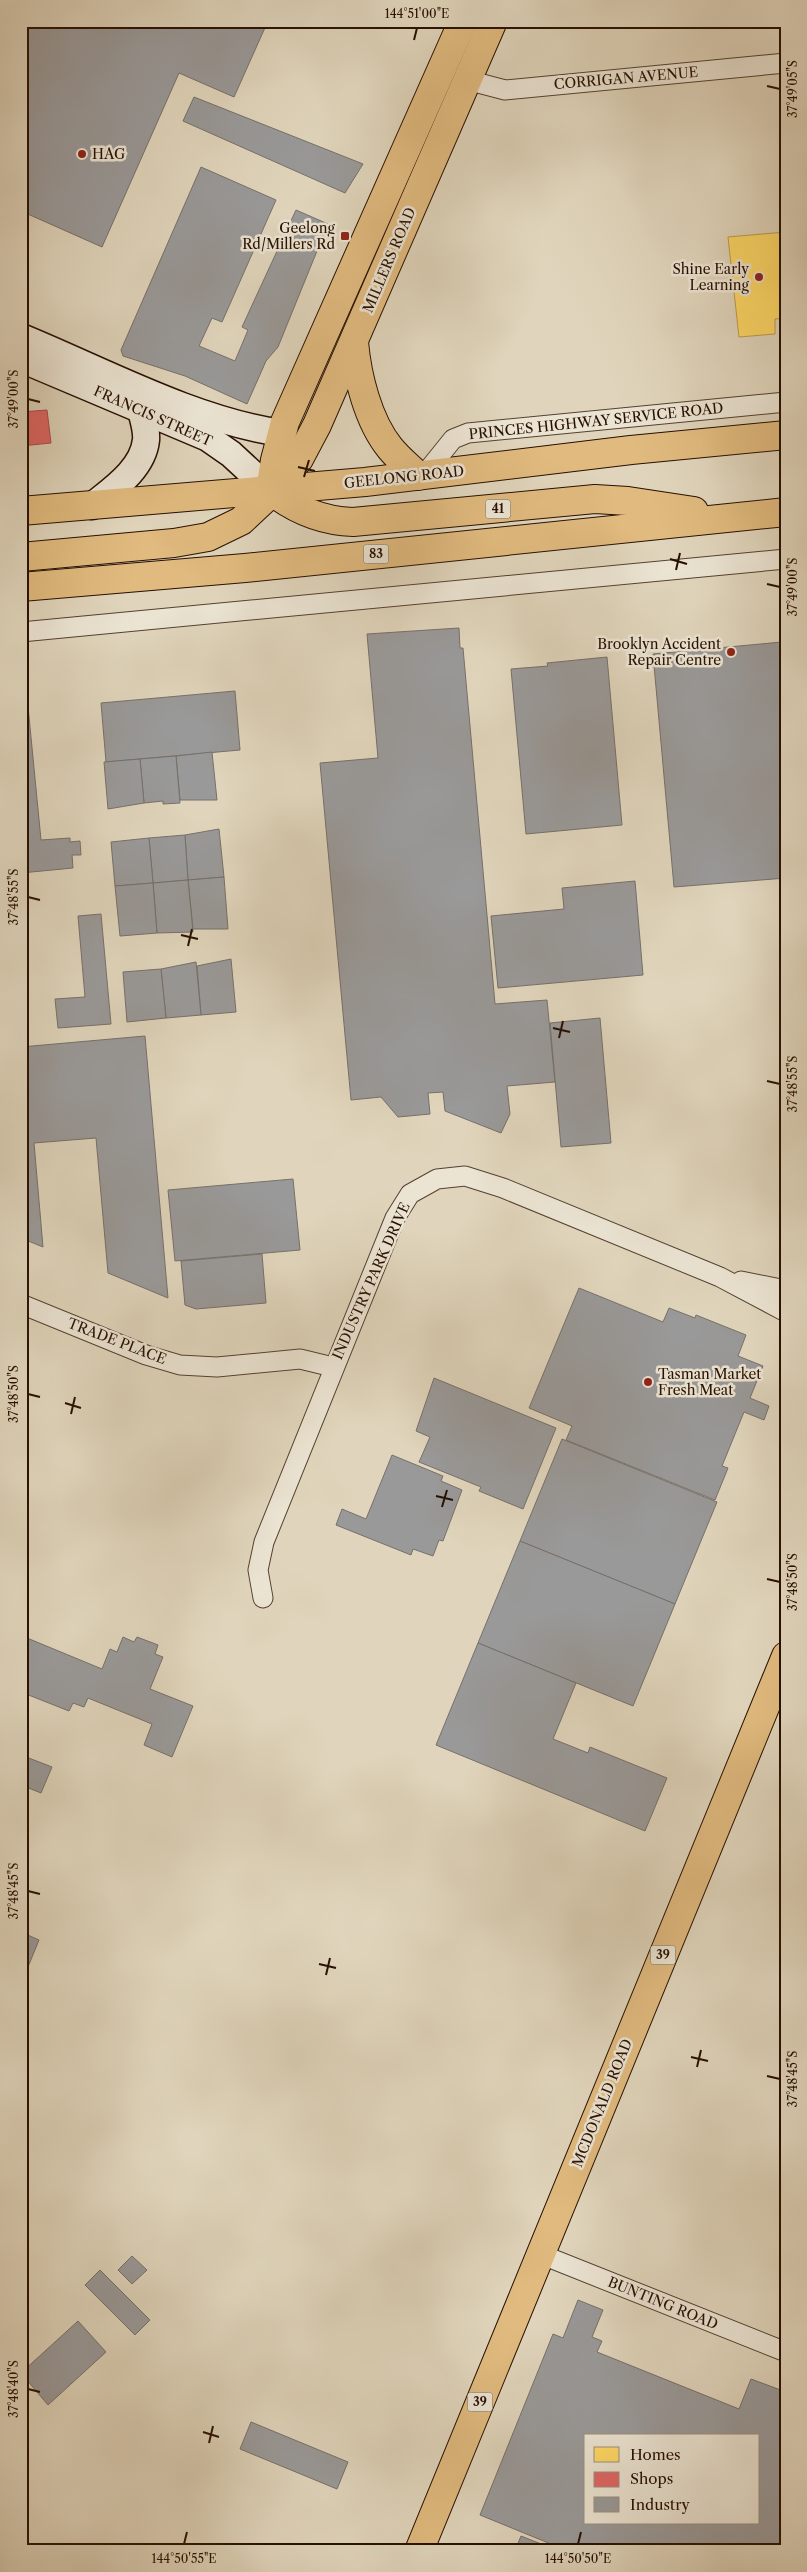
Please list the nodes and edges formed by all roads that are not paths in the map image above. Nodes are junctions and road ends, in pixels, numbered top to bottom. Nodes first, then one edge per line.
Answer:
1 (463, 21) edge
2 (493, 21) edge
3 (786, 63) edge
4 (466, 80) junction
5 (327, 328) junction
6 (21, 337) edge
7 (354, 340) junction
8 (21, 359) edge
9 (96, 380) junction
10 (786, 402) edge
11 (141, 410) junction
12 (281, 433) junction
13 (786, 435) edge
14 (421, 476) junction
15 (272, 491) junction
16 (92, 506) junction
17 (21, 511) edge
18 (786, 512) edge
19 (730, 517) junction
20 (21, 557) edge
21 (786, 559) edge
22 (21, 587) edge
23 (21, 632) edge
24 (720, 1277) junction
25 (786, 1290) edge
26 (21, 1304) edge
27 (786, 1312) edge
28 (333, 1367) junction
29 (262, 1598) dead end
30 (786, 1656) edge
31 (540, 2254) junction
32 (786, 2352) edge
33 (419, 2551) edge

1 - 5 main road, MILLERS ROAD
2 - 4 main road, MILLERS ROAD
3 - 4 street, CORRIGAN AVENUE
4 - 7 main road, MILLERS ROAD
5 - 7 main road
5 - 12 main road, MILLERS ROAD
6 - 9 main road
7 - 14 main road
7 - 15 main road, MILLERS ROAD
8 - 9 main road, FRANCIS STREET
9 - 11 main road, FRANCIS STREET
9 - 12 main road
10 - 14 street, PRINCES HIGHWAY SERVICE ROAD
11 - 15 main road, FRANCIS STREET
11 - 16 main road
12 - 15 main road, MILLERS ROAD
13 - 14 main road, GEELONG ROAD
14 - 15 main road, GEELONG ROAD
15 - 16 main road, GEELONG ROAD
15 - 19 main road, 41
15 - 20 main road
16 - 17 main road, GEELONG ROAD
18 - 19 main road, 41
19 - 22 main road, 83
21 - 23 street
24 - 25 street, INDUSTRY PARK DRIVE
24 - 27 street, INDUSTRY PARK DRIVE
24 - 28 street, INDUSTRY PARK DRIVE
26 - 28 street, TRADE PLACE
28 - 29 street, INDUSTRY PARK DRIVE
30 - 31 main road, MCDONALD ROAD / 39
31 - 32 street, BUNTING ROAD
31 - 33 main road, MCDONALD ROAD / 39

